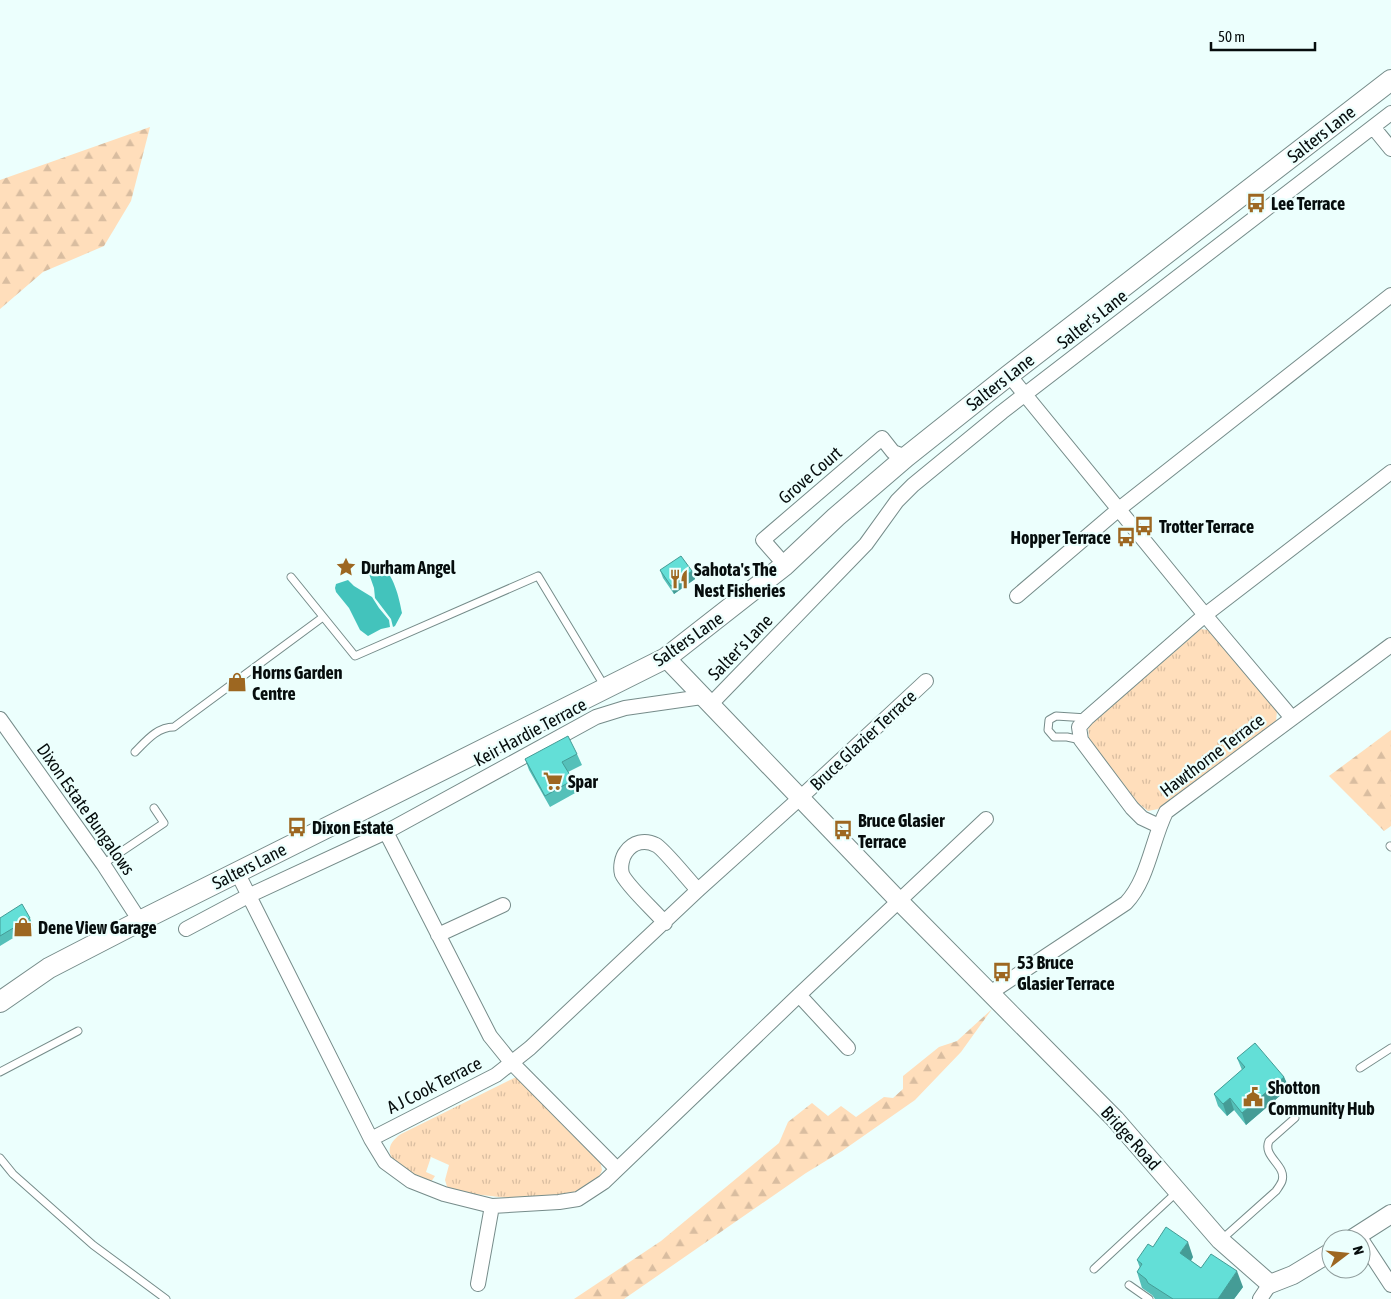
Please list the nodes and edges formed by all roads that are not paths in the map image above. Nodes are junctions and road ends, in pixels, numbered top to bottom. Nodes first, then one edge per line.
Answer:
1 (1391, 80) edge
2 (1391, 113) edge
3 (1373, 127) junction
4 (1391, 149) edge
5 (1391, 295) edge
6 (1009, 375) junction
7 (1025, 394) junction
8 (906, 457) junction
9 (1391, 472) edge
10 (1119, 509) junction
11 (785, 565) junction
12 (291, 577) dead end
13 (1017, 596) dead end
14 (1205, 614) junction
15 (322, 617) junction
16 (1391, 645) edge
17 (666, 658) junction
18 (926, 681) dead end
19 (605, 688) junction
20 (706, 701) junction
21 (1087, 718) junction
22 (1292, 718) junction
23 (0, 719) edge
24 (1081, 740) junction
25 (135, 752) dead end
26 (800, 798) junction
27 (154, 808) dead end
28 (986, 820) dead end
29 (1159, 826) junction
30 (386, 832) junction
31 (103, 864) junction
32 (237, 872) junction
33 (698, 890) junction
34 (248, 896) junction
35 (899, 901) junction
36 (503, 905) dead end
37 (140, 921) junction
38 (665, 923) junction
39 (186, 929) dead end
40 (438, 935) junction
41 (990, 994) junction
42 (798, 995) junction
43 (0, 1002) edge
44 (78, 1031) dead end
45 (848, 1048) dead end
46 (1391, 1048) edge
47 (512, 1062) junction
48 (1360, 1068) dead end
49 (0, 1072) edge
50 (1295, 1118) dead end
51 (371, 1139) junction
52 (0, 1158) edge
53 (616, 1168) junction
54 (1178, 1191) junction
55 (492, 1206) junction
56 (1391, 1214) edge
57 (1370, 1229) edge
58 (1220, 1240) junction
59 (1371, 1257) edge
60 (1321, 1258) edge
61 (1094, 1269) dead end
62 (478, 1284) dead end
63 (1270, 1284) junction
64 (1129, 1285) dead end
65 (1391, 1285) edge
66 (166, 1299) edge
67 (1149, 1299) edge
68 (1260, 1299) edge

1 - 6 main road, Salters Lane
2 - 3 street, Salter's Lane
3 - 4 street
3 - 7 street, Salter's Lane
5 - 10 street
6 - 7 street
6 - 8 main road, Salters Lane
7 - 10 street
7 - 20 street, Salter's Lane
8 - 11 main road, Salters Lane
8 - 11 street, Grove Court
9 - 14 street
10 - 13 street
10 - 14 street
11 - 17 main road, Salters Lane
12 - 15 lane
14 - 21 street
14 - 22 street
15 - 19 lane
15 - 25 lane
16 - 22 street, Hawthorne Terrace
17 - 19 main road, Salters Lane
17 - 20 street
18 - 26 street, Bruce Glazier Terrace
19 - 32 main road, Salters Lane
20 - 26 street
20 - 30 street, Keir Hardie Terrace
21 - 24 street
21 - 24 lane
22 - 29 street, Hawthorne Terrace
23 - 31 street, Dixon Estate Bungalows
24 - 29 street
26 - 33 street, Bruce Glazier Terrace
26 - 35 street
27 - 31 lane
28 - 35 street
29 - 41 street, Hawthorne Terrace
30 - 34 street
30 - 40 street
31 - 37 street, Dixon Estate Bungalows
32 - 34 street
32 - 37 main road, Salters Lane
33 - 38 street, Bruce Glazier Terrace
33 - 38 street
34 - 39 street
34 - 51 street
35 - 41 street
35 - 42 street
36 - 40 street
37 - 43 main road, Salters Lane
38 - 47 street, A J Cook Terrace
40 - 47 street
41 - 54 street, Bridge Road
42 - 45 street
42 - 53 street
44 - 49 lane
46 - 48 lane
47 - 51 street, A J Cook Terrace
47 - 53 street
50 - 58 lane
51 - 55 street
52 - 66 lane
53 - 55 street
54 - 58 street, Bridge Road
54 - 61 lane
55 - 62 street
56 - 57 street
58 - 63 street, Bridge Road
59 - 65 street
60 - 63 street
63 - 68 street
64 - 67 lane

